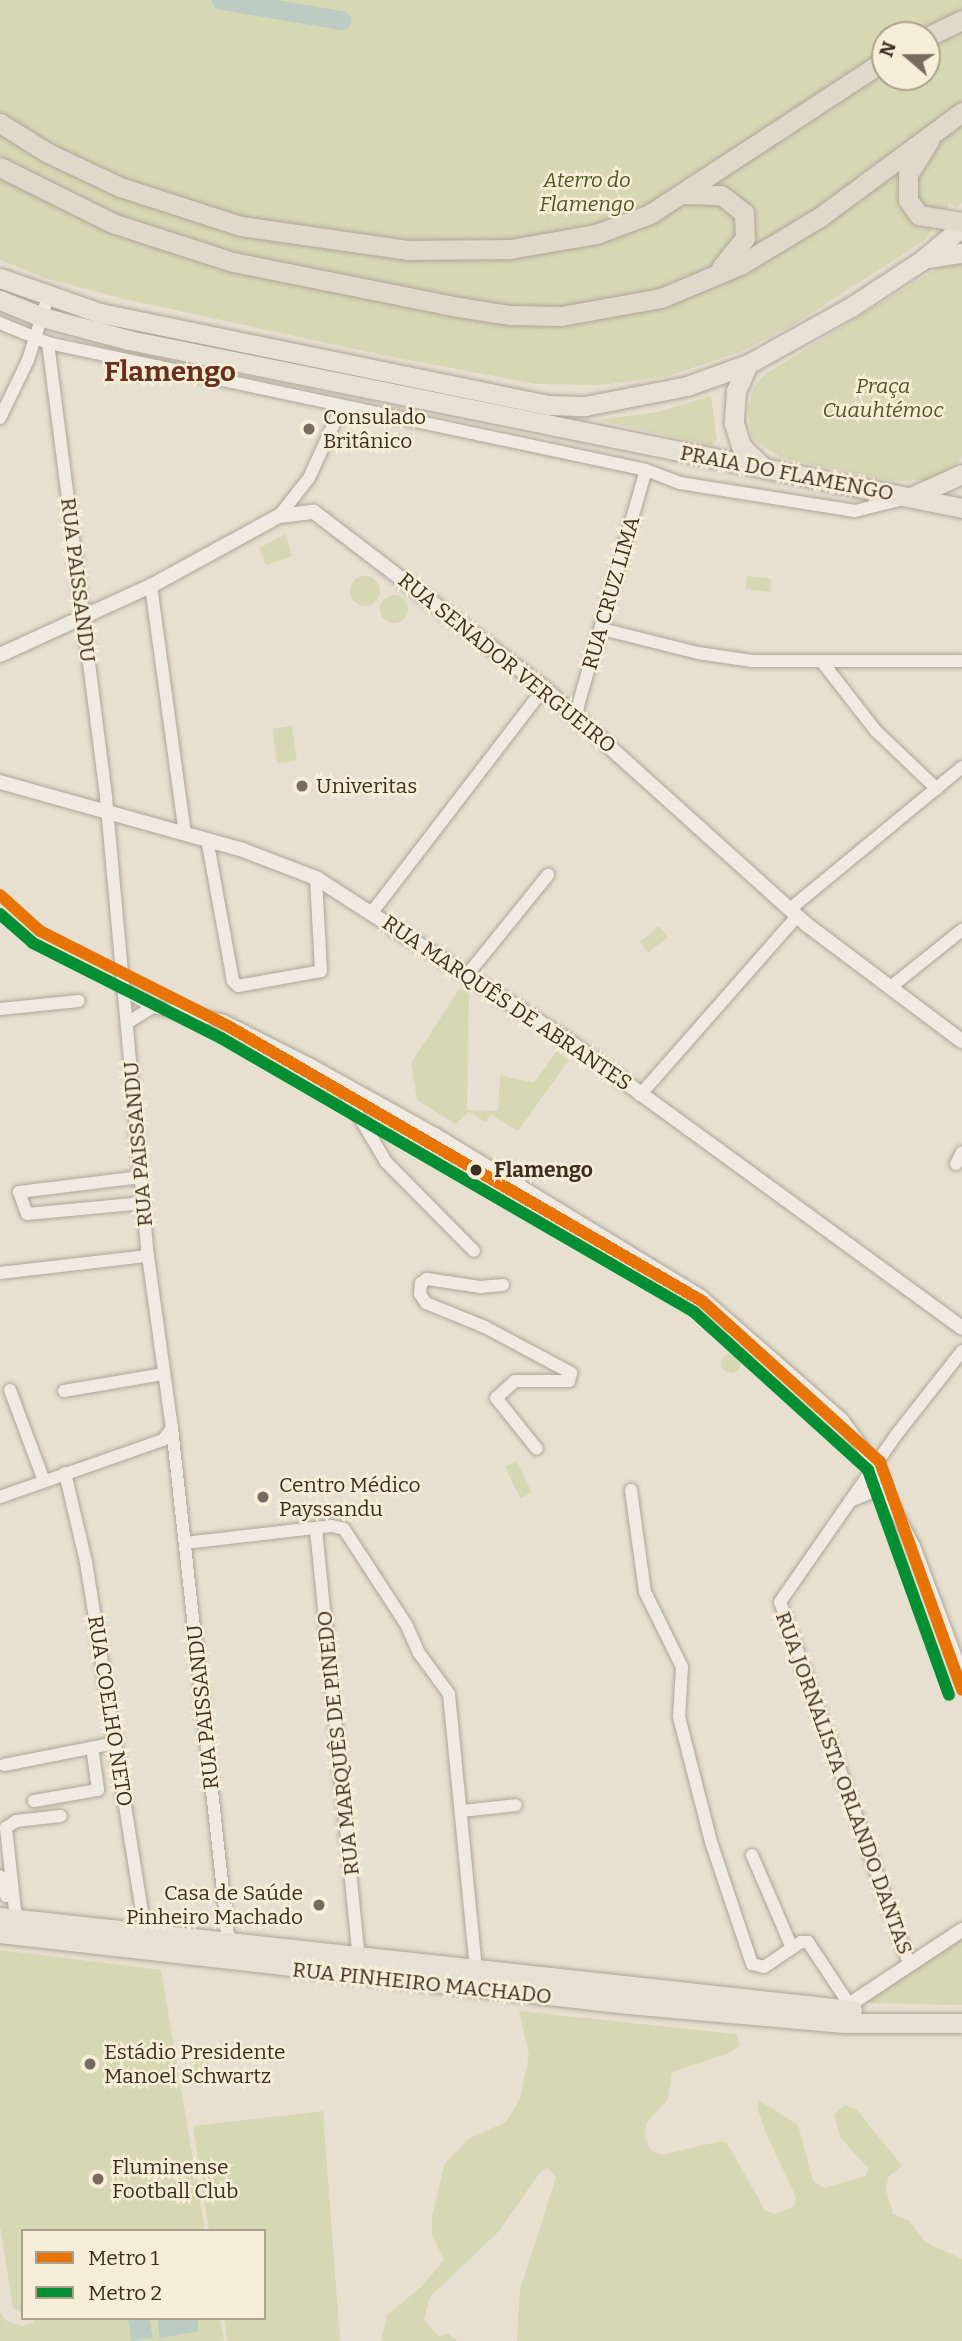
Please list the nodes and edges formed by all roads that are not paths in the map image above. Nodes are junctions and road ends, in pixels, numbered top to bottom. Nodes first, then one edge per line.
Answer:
1 (962, 20) edge
2 (941, 30) edge
3 (871, 69) edge
4 (962, 112) edge
5 (0, 123) edge
6 (940, 127) junction
7 (0, 167) edge
8 (685, 194) junction
9 (962, 222) edge
10 (962, 227) edge
11 (962, 253) edge
12 (921, 261) junction
13 (0, 278) edge
14 (708, 281) junction
15 (48, 297) junction
16 (0, 300) edge
17 (42, 317) junction
18 (0, 323) edge
19 (35, 338) junction
20 (48, 343) junction
21 (748, 364) junction
22 (342, 406) junction
23 (0, 418) edge
24 (646, 470) junction
25 (767, 470) junction
26 (962, 474) edge
27 (305, 486) junction
28 (910, 497) junction
29 (962, 508) edge
30 (314, 512) junction
31 (279, 516) junction
32 (151, 586) junction
33 (82, 617) junction
34 (602, 629) junction
35 (0, 655) edge
36 (962, 661) edge
37 (823, 663) junction
38 (544, 688) junction
39 (575, 716) junction
40 (962, 767) edge
41 (0, 782) edge
42 (937, 789) junction
43 (107, 809) junction
44 (185, 833) junction
45 (206, 839) junction
46 (548, 875) dead end
47 (316, 878) junction
48 (373, 911) junction
49 (793, 912) junction
50 (962, 930) edge
51 (467, 975) junction
52 (892, 986) junction
53 (124, 989) junction
54 (79, 1001) dead end
55 (153, 1007) junction
56 (0, 1009) edge
57 (127, 1023) junction
58 (962, 1041) edge
59 (337, 1080) junction
60 (640, 1095) junction
61 (962, 1152) edge
62 (956, 1164) dead end
63 (141, 1177) junction
64 (143, 1203) junction
65 (474, 1251) dead end
66 (148, 1256) junction
67 (0, 1273) edge
68 (503, 1285) dead end
69 (962, 1328) edge
70 (962, 1351) edge
71 (163, 1374) junction
72 (10, 1390) dead end
73 (64, 1391) dead end
74 (168, 1444) junction
75 (537, 1449) dead end
76 (874, 1469) junction
77 (65, 1473) junction
78 (44, 1481) junction
79 (885, 1487) junction
80 (631, 1490) dead end
81 (0, 1497) edge
82 (850, 1501) junction
83 (316, 1529) junction
84 (185, 1543) junction
85 (962, 1673) edge
86 (115, 1743) junction
87 (92, 1747) junction
88 (4, 1765) dead end
89 (34, 1801) dead end
90 (516, 1805) dead end
91 (462, 1811) junction
92 (61, 1816) dead end
93 (752, 1855) dead end
94 (0, 1876) edge
95 (6, 1922) edge
96 (962, 1930) edge
97 (146, 1942) junction
98 (229, 1945) junction
99 (792, 1948) junction
100 (359, 1956) junction
101 (909, 1964) junction
102 (476, 1968) junction
103 (962, 2011) edge
104 (845, 2013) junction
105 (962, 2023) edge

1 - 2 highway
3 - 8 highway
4 - 6 highway
5 - 8 highway
6 - 9 highway
6 - 14 highway
7 - 14 highway
8 - 14 highway
10 - 12 main road
11 - 12 main road
12 - 21 main road
13 - 15 main road
15 - 17 street
15 - 21 main road
16 - 17 main road, PRAIA DO FLAMENGO
17 - 19 street
17 - 25 main road, PRAIA DO FLAMENGO
18 - 19 street, PRAIA DO FLAMENGO
19 - 20 street, PRAIA DO FLAMENGO
19 - 23 street
20 - 22 street, PRAIA DO FLAMENGO
20 - 33 street, RUA PAISSANDU
21 - 25 main road
22 - 24 street, PRAIA DO FLAMENGO
22 - 27 street
24 - 28 street, PRAIA DO FLAMENGO
24 - 34 street, RUA CRUZ LIMA
25 - 28 main road, PRAIA DO FLAMENGO
26 - 28 main road
27 - 30 street
27 - 31 street
28 - 29 main road
30 - 31 street
30 - 38 street, RUA SENADOR VERGUEIRO
31 - 32 street
32 - 33 street
32 - 44 street
33 - 35 street
33 - 43 street, RUA PAISSANDU
34 - 37 street
34 - 39 street, RUA CRUZ LIMA
36 - 37 street
37 - 42 street
38 - 39 street, RUA SENADOR VERGUEIRO
38 - 48 street
39 - 49 street, RUA SENADOR VERGUEIRO
40 - 42 street
41 - 43 street, RUA MARQUÊS DE ABRANTES
42 - 49 street
43 - 44 street, RUA MARQUÊS DE ABRANTES
43 - 53 street, RUA PAISSANDU
44 - 45 street, RUA MARQUÊS DE ABRANTES
45 - 47 street, RUA MARQUÊS DE ABRANTES
45 - 47 street
46 - 51 street
47 - 48 street, RUA MARQUÊS DE ABRANTES
48 - 51 street, RUA MARQUÊS DE ABRANTES
49 - 52 street, RUA SENADOR VERGUEIRO
49 - 60 street
50 - 52 street
51 - 60 street, RUA MARQUÊS DE ABRANTES
52 - 58 street, RUA SENADOR VERGUEIRO
53 - 55 street
53 - 57 street, RUA PAISSANDU
54 - 56 street
55 - 57 street
55 - 59 street
57 - 63 street, RUA PAISSANDU
59 - 65 street
59 - 76 street
60 - 69 street, RUA MARQUÊS DE ABRANTES
61 - 62 street
63 - 64 street, RUA PAISSANDU
63 - 64 street
64 - 66 street, RUA PAISSANDU
66 - 67 street
66 - 71 street, RUA PAISSANDU
68 - 75 street
70 - 76 street
71 - 73 street
71 - 74 street, RUA PAISSANDU
72 - 78 street
74 - 77 street
74 - 84 street, RUA PAISSANDU
76 - 79 street
76 - 82 street
77 - 78 street
77 - 86 street, RUA COELHO NETO
78 - 81 street
79 - 82 street
79 - 85 street
80 - 99 street
82 - 101 street, RUA JORNALISTA ORLANDO DANTAS
83 - 84 street
83 - 91 street
83 - 100 street, RUA MARQUÊS DE PINEDO
84 - 98 street, RUA PAISSANDU
86 - 87 street
86 - 97 street, RUA COELHO NETO
87 - 88 street
87 - 89 street
90 - 91 street
91 - 102 street
92 - 95 street
93 - 99 street
94 - 95 street
95 - 97 main road, RUA PINHEIRO MACHADO
96 - 101 street
97 - 98 main road, RUA PINHEIRO MACHADO
97 - 104 main road, RUA PINHEIRO MACHADO
98 - 100 main road, RUA PINHEIRO MACHADO
99 - 104 street
100 - 102 main road, RUA PINHEIRO MACHADO
101 - 104 street
102 - 104 main road, RUA PINHEIRO MACHADO
103 - 104 main road
104 - 105 main road

